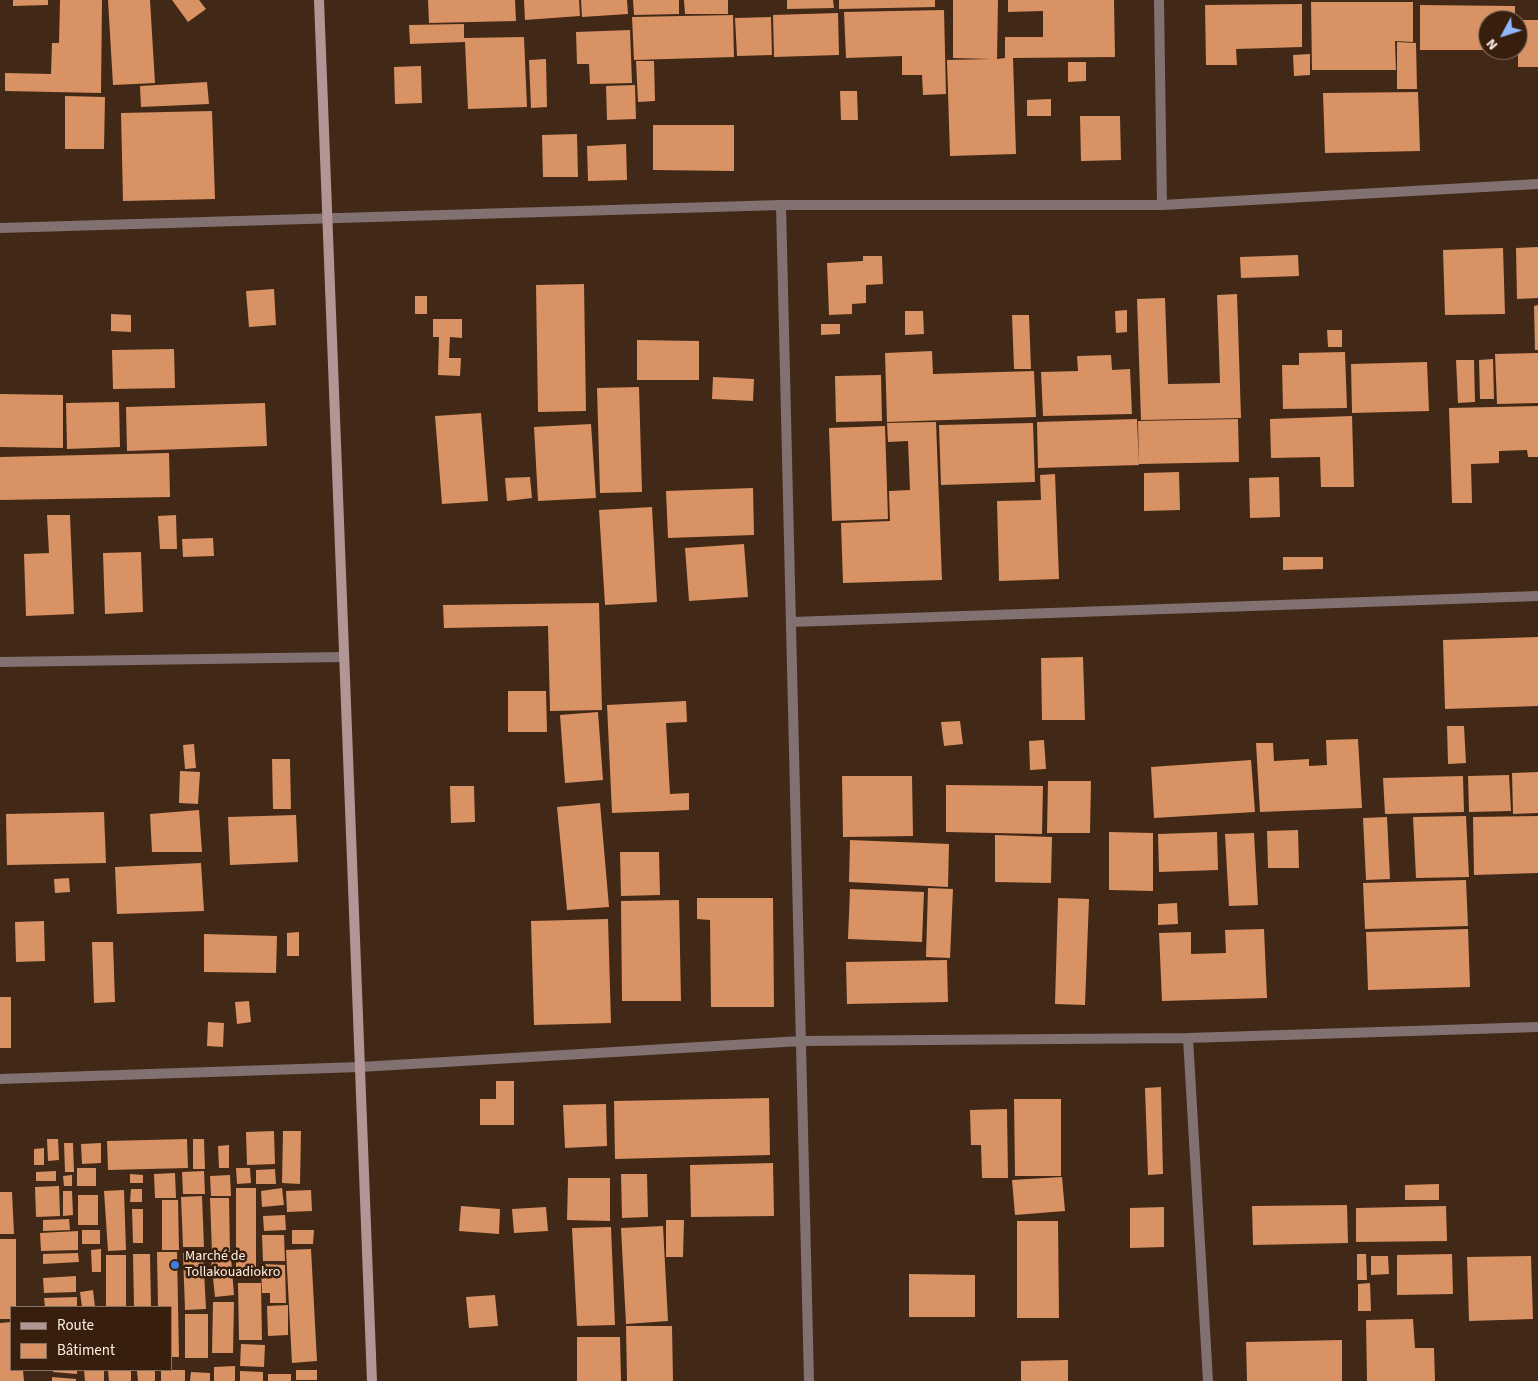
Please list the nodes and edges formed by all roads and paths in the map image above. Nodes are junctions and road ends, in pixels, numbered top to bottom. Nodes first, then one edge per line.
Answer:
1 (319, 0) edge
2 (1159, 0) edge
3 (1538, 184) edge
4 (782, 205) junction
5 (1162, 205) junction
6 (328, 219) junction
7 (0, 228) edge
8 (1538, 596) edge
9 (792, 622) junction
10 (344, 657) junction
11 (0, 662) edge
12 (1538, 1027) edge
13 (1188, 1038) junction
14 (801, 1041) junction
15 (360, 1066) junction
16 (0, 1079) edge
17 (372, 1381) edge
18 (809, 1381) edge
19 (1208, 1381) edge

1 - 6 street
2 - 5 street
3 - 5 street
4 - 5 street
4 - 6 street
4 - 9 street
6 - 7 street
6 - 10 street
8 - 9 street
9 - 14 street
10 - 11 street
10 - 15 street
12 - 13 street
13 - 14 street
13 - 19 street
14 - 15 street
14 - 18 street
15 - 16 street
15 - 17 street

